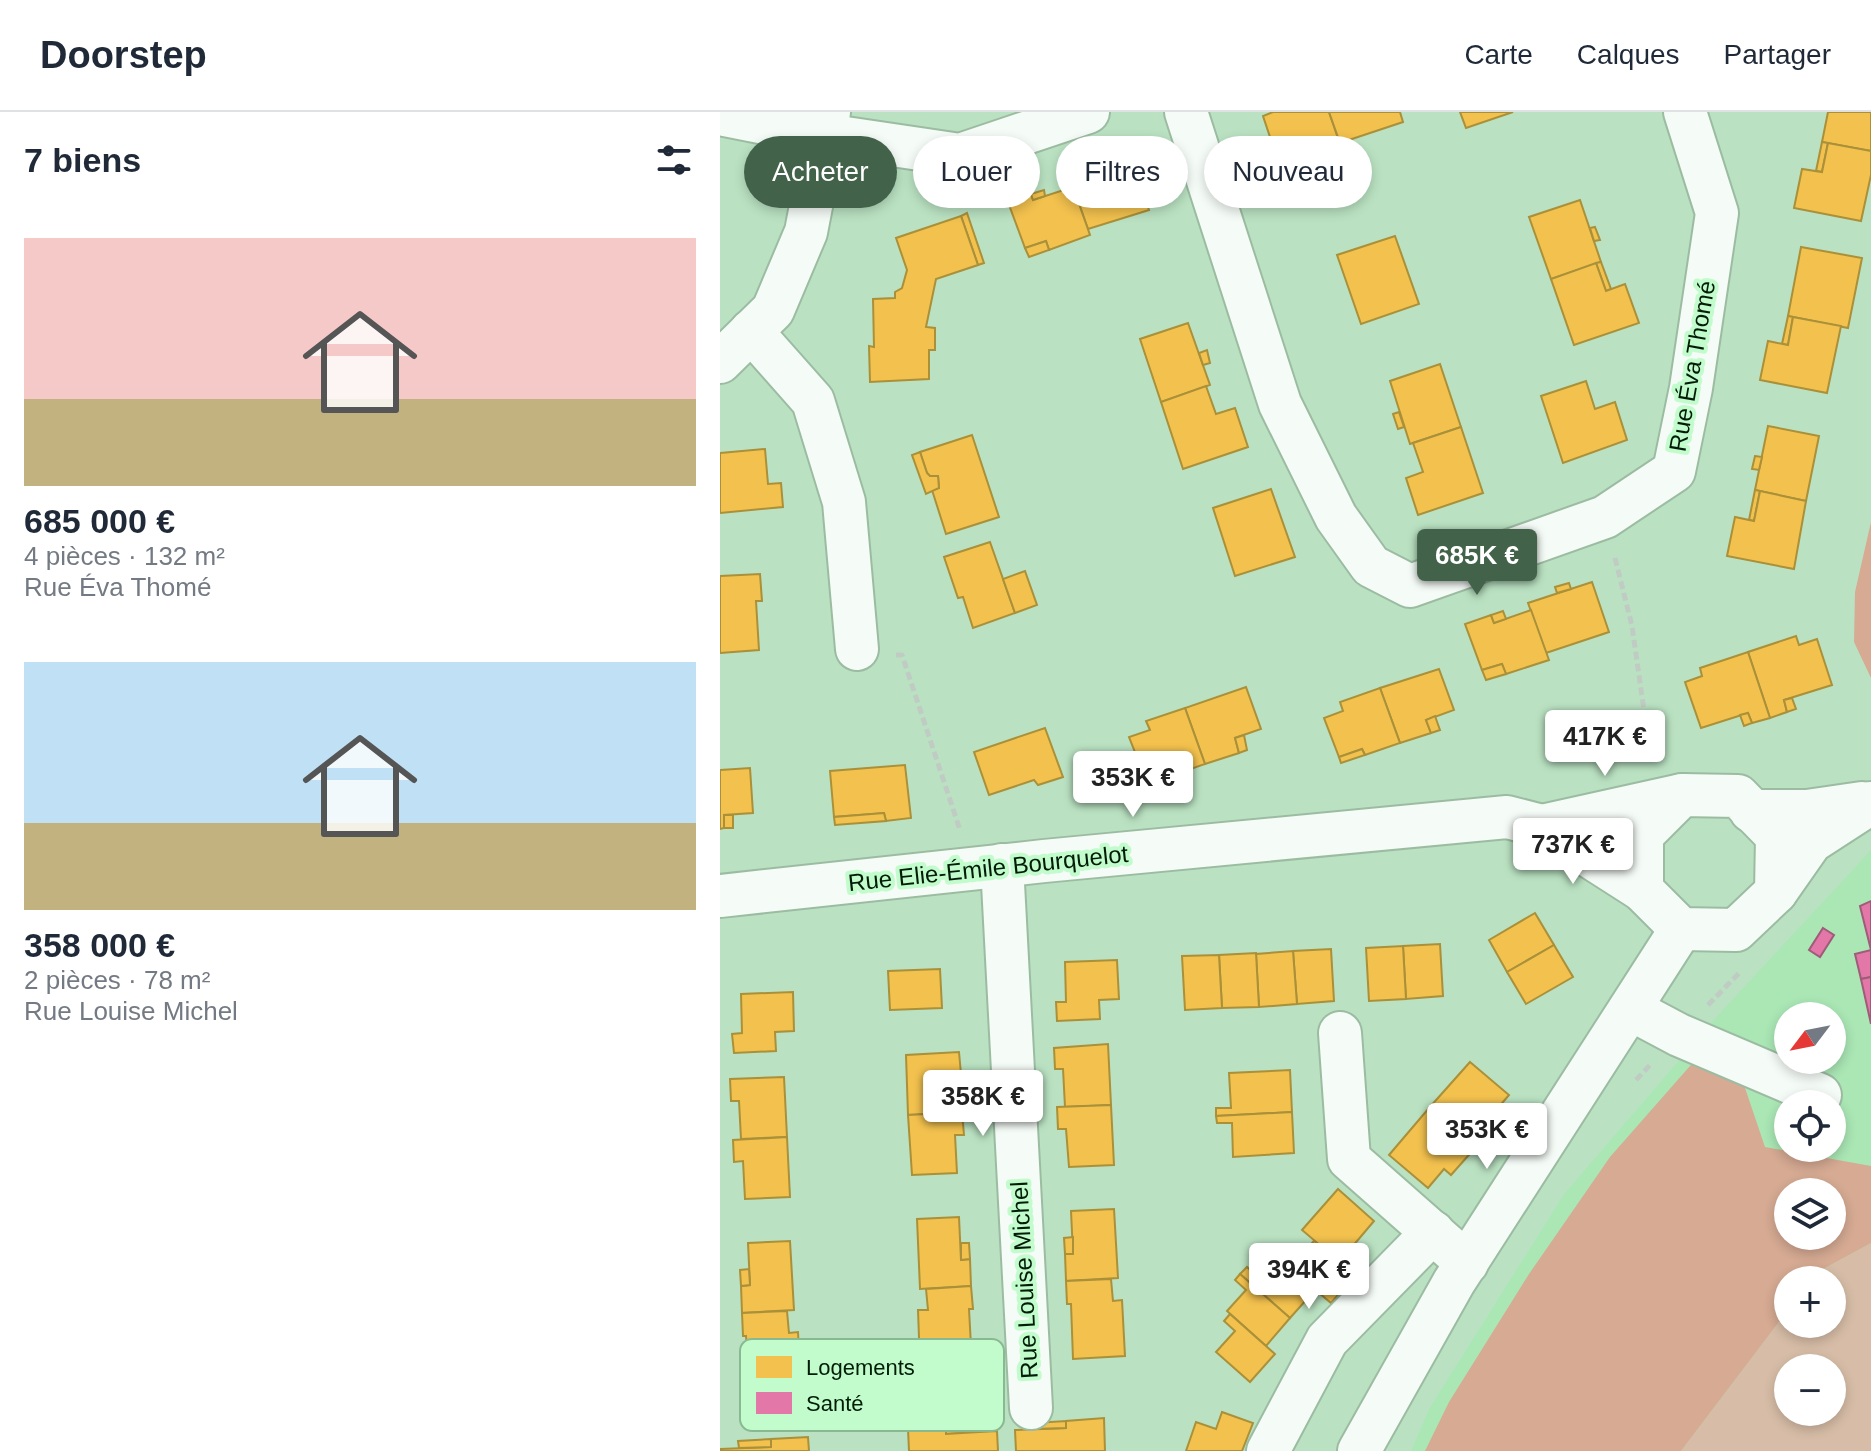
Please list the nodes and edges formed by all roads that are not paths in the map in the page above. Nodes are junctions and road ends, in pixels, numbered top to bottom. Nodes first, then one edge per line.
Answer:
1 (1088, 112) edge
2 (1186, 112) edge
3 (1685, 112) edge
4 (720, 114) edge
5 (827, 124) edge
6 (751, 331) junction
7 (720, 362) edge
8 (857, 649) road end
9 (1670, 798) junction
10 (1871, 802) edge
11 (1751, 811) junction
12 (1542, 826) junction
13 (987, 867) junction
14 (1642, 890) junction
15 (1776, 892) junction
16 (720, 896) edge
17 (1681, 929) junction
18 (1630, 1009) junction
19 (1340, 1033) dead end
20 (1808, 1090) edge
21 (1433, 1232) junction
22 (1467, 1263) junction
23 (1031, 1408) dead end
24 (1268, 1451) edge
25 (1359, 1451) edge

1 - 5 street
2 - 3 street, Rue Éva Thomé
4 - 5 street
5 - 6 street
6 - 7 street
6 - 8 street
9 - 11 street
9 - 12 street, Rue Elie-Émile Bourquelot
9 - 14 street
10 - 11 street
10 - 15 street
11 - 15 street
12 - 13 street, Rue Elie-Émile Bourquelot
12 - 14 street, Rue Elie-Émile Bourquelot
13 - 16 street, Rue Elie-Émile Bourquelot
13 - 23 street, Rue Louise Michel
14 - 17 street
15 - 17 street
17 - 18 street
18 - 20 street
18 - 22 street
19 - 21 street
21 - 22 street
21 - 24 street
22 - 25 street

